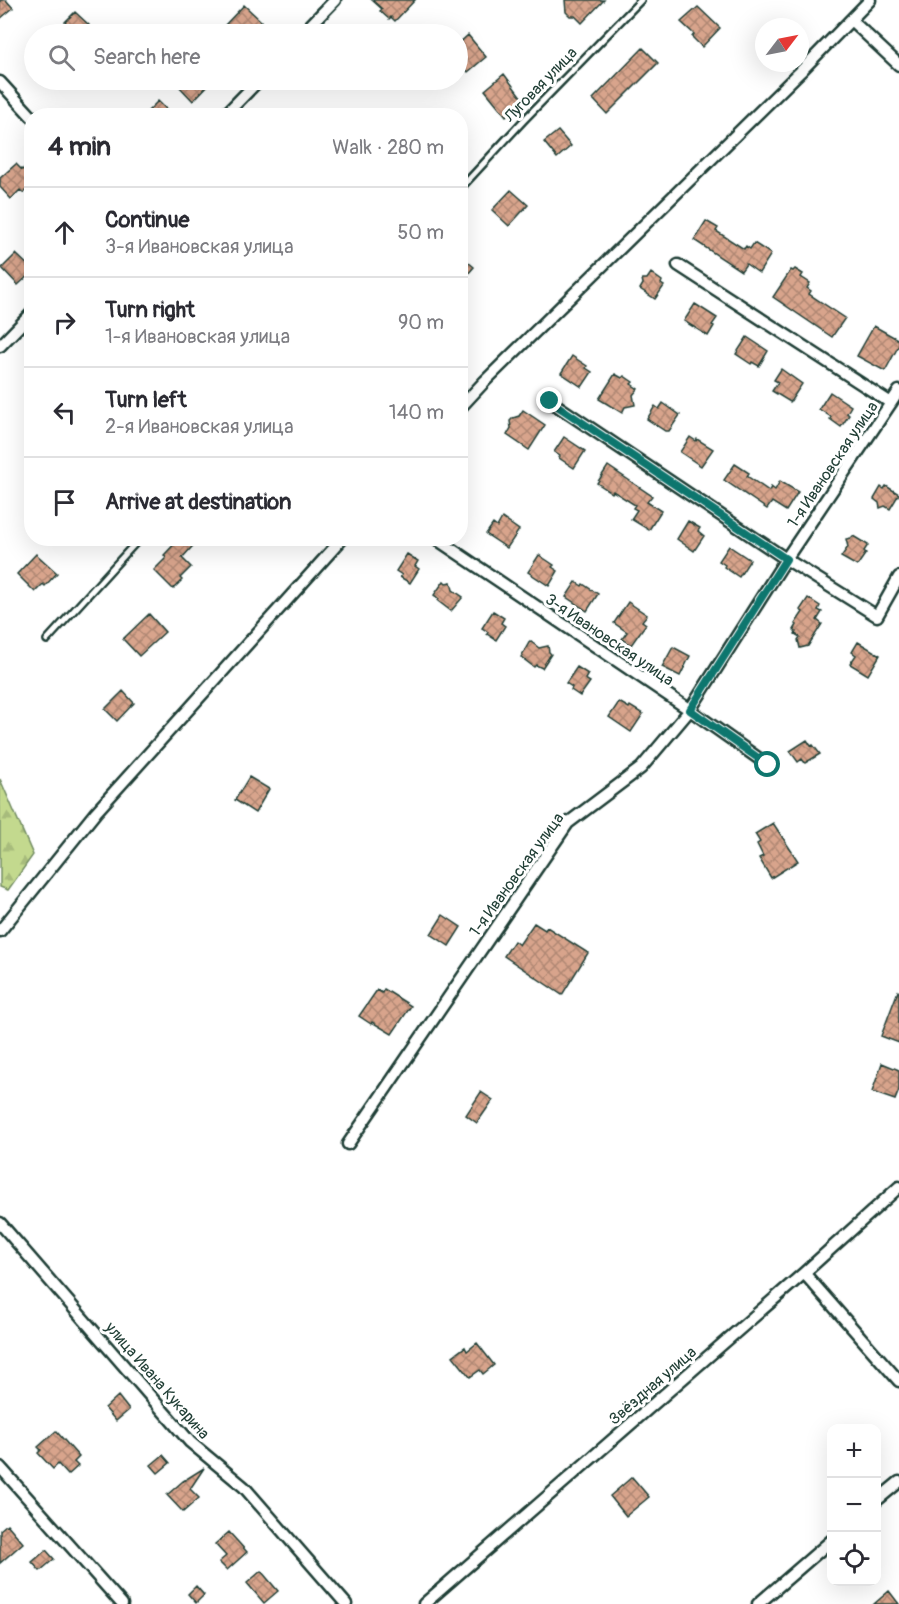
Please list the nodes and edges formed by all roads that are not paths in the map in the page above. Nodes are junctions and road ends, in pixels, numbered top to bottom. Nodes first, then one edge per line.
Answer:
1 (335, 0) edge
2 (641, 0) edge
3 (870, 0) edge
4 (851, 20) junction
5 (312, 24) edge
6 (899, 65) edge
7 (0, 82) edge
8 (249, 90) edge
9 (24, 108) edge
10 (232, 108) edge
11 (468, 180) edge
12 (678, 265) dead end
13 (24, 321) edge
14 (0, 345) edge
15 (899, 391) edge
16 (468, 400) edge
17 (550, 401) dead end
18 (891, 403) junction
19 (133, 546) edge
20 (335, 546) edge
21 (447, 546) edge
22 (786, 559) junction
23 (899, 577) edge
24 (47, 640) dead end
25 (690, 710) junction
26 (768, 765) dead end
27 (0, 931) edge
28 (348, 1144) dead end
29 (899, 1187) edge
30 (0, 1223) edge
31 (804, 1273) junction
32 (899, 1381) edge
33 (0, 1467) edge
34 (899, 1482) edge
35 (881, 1498) edge
36 (827, 1544) edge
37 (122, 1604) edge
38 (346, 1604) edge
39 (424, 1604) edge
40 (758, 1604) edge

1 - 5 street
2 - 11 lane, Луговая улица
3 - 4 street
4 - 6 street
4 - 16 street
7 - 9 street
8 - 10 street
12 - 18 street, 1-я Ивановская улица
13 - 14 street
15 - 18 street, 1-я Ивановская улица
17 - 22 street
18 - 22 street, 1-я Ивановская улица
19 - 24 lane
20 - 27 street
21 - 25 street, 3-я Ивановская улица
22 - 23 street
22 - 25 street, 1-я Ивановская улица
25 - 26 street, 3-я Ивановская улица
25 - 28 street, 1-я Ивановская улица
29 - 31 street, Звёздная улица
30 - 38 street, улица Ивана Кукарина
31 - 32 street
31 - 39 street, Звёздная улица
33 - 37 street
34 - 35 street
36 - 40 street

